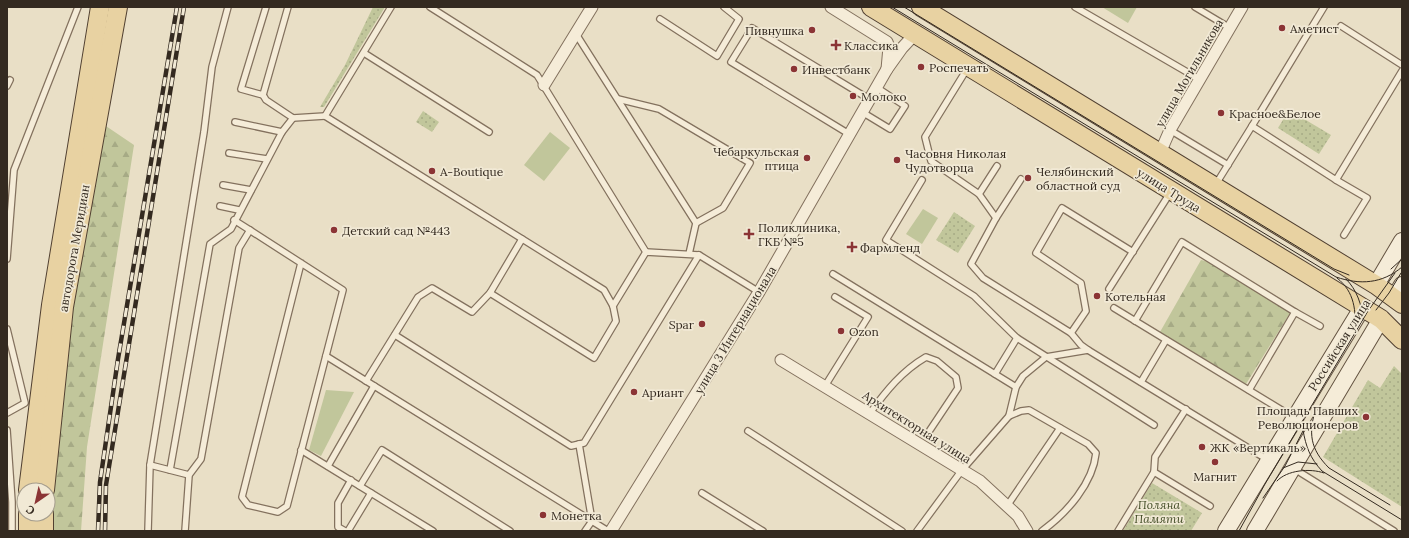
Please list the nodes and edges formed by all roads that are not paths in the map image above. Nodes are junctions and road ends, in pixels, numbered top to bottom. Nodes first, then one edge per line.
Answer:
1 (78, 7) edge
2 (100, 7) edge
3 (118, 7) edge
4 (228, 7) edge
5 (266, 7) edge
6 (288, 7) edge
7 (391, 7) edge
8 (430, 7) edge
9 (592, 7) edge
10 (724, 7) edge
11 (831, 7) edge
12 (871, 7) edge
13 (1075, 7) edge
14 (1195, 7) edge
15 (1242, 7) edge
16 (1324, 7) edge
17 (929, 9) edge
18 (660, 19) dead end
19 (1341, 26) dead end
20 (1230, 28) junction
21 (576, 34) junction
22 (915, 34) junction
23 (364, 53) junction
24 (1402, 65) edge
25 (968, 67) junction
26 (887, 69) junction
27 (1402, 71) edge
28 (10, 80) dead end
29 (1199, 80) junction
30 (544, 85) junction
31 (7, 86) edge
32 (876, 87) junction
33 (263, 96) junction
34 (618, 99) junction
35 (869, 99) junction
36 (862, 112) junction
37 (325, 116) junction
38 (293, 118) junction
39 (235, 122) dead end
40 (1252, 126) junction
41 (1170, 130) junction
42 (282, 132) junction
43 (489, 132) dead end
44 (849, 134) junction
45 (229, 152) dead end
46 (1160, 153) junction
47 (267, 159) junction
48 (1228, 165) junction
49 (998, 166) dead end
50 (1146, 175) junction
51 (1021, 179) dead end
52 (922, 180) dead end
53 (1336, 180) junction
54 (223, 185) dead end
55 (1215, 186) junction
56 (250, 190) junction
57 (1171, 191) junction
58 (979, 194) junction
59 (220, 206) dead end
60 (239, 210) junction
61 (996, 218) junction
62 (234, 220) junction
63 (696, 223) junction
64 (250, 230) junction
65 (1344, 235) dead end
66 (522, 239) junction
67 (1402, 241) edge
68 (646, 252) junction
69 (1133, 252) junction
70 (689, 254) junction
71 (699, 255) junction
72 (7, 260) edge
73 (301, 263) junction
74 (833, 274) dead end
75 (1376, 285) junction
76 (1109, 289) dead end
77 (759, 292) junction
78 (490, 293) junction
79 (1400, 295) edge
80 (835, 297) dead end
81 (613, 306) junction
82 (1114, 308) dead end
83 (1362, 308) junction
84 (1295, 312) junction
85 (1381, 319) junction
86 (1135, 321) junction
87 (1320, 326) dead end
88 (7, 329) edge
89 (1071, 333) junction
90 (395, 335) junction
91 (1017, 338) junction
92 (1166, 340) junction
93 (1402, 340) edge
94 (1088, 350) junction
95 (326, 356) junction
96 (1046, 357) junction
97 (781, 360) dead end
98 (995, 374) junction
99 (366, 381) junction
100 (1141, 382) junction
101 (374, 386) junction
102 (825, 386) junction
103 (1016, 387) junction
104 (1248, 390) junction
105 (1186, 410) junction
106 (870, 413) junction
107 (7, 414) edge
108 (1009, 416) junction
109 (1294, 418) junction
110 (1154, 425) dead end
111 (1060, 428) junction
112 (7, 430) edge
113 (930, 430) dead end
114 (748, 431) dead end
115 (578, 444) junction
116 (301, 450) junction
117 (1269, 460) junction
118 (150, 465) junction
119 (328, 466) junction
120 (1293, 468) junction
121 (170, 470) junction
122 (962, 470) junction
123 (1154, 472) junction
124 (190, 475) junction
125 (351, 480) junction
126 (29, 482) edge
127 (46, 482) edge
128 (360, 486) junction
129 (371, 493) junction
130 (702, 494) dead end
131 (1007, 506) junction
132 (1210, 506) dead end
133 (592, 521) junction
134 (12, 531) edge
135 (148, 531) edge
136 (185, 531) edge
137 (347, 531) edge
138 (433, 531) edge
139 (510, 531) edge
140 (585, 531) edge
141 (608, 531) edge
142 (611, 531) edge
143 (763, 531) edge
144 (902, 531) edge
145 (917, 531) edge
146 (1027, 531) edge
147 (1042, 531) edge
148 (1118, 531) edge
149 (1226, 531) edge
150 (1255, 531) edge
151 (1394, 531) edge

1 - 72 lane
2 - 126 main road, автодорога Меридиан
3 - 127 main road, автодорога Меридиан
4 - 118 lane
5 - 33 lane
6 - 33 lane
7 - 23 lane
8 - 30 lane
9 - 21 street
10 - 18 lane
11 - 26 street
12 - 22 main road, улица Труда
13 - 29 lane
14 - 20 lane
15 - 20 street, улица Могильникова
16 - 40 lane
17 - 22 main road, улица 3 Интернационала
17 - 46 main road
19 - 24 lane
20 - 29 street, улица Могильникова
21 - 30 street
21 - 34 lane
22 - 25 main road, улица Труда
22 - 26 street, улица 3 Интернационала
23 - 37 lane
23 - 43 lane
25 - 50 main road, улица Труда
25 - 58 lane
26 - 32 street, улица 3 Интернационала
27 - 53 lane
28 - 31 lane
29 - 41 street, улица Могильникова
30 - 68 lane
32 - 35 street, улица 3 Интернационала
32 - 36 lane
33 - 38 lane
34 - 63 lane
34 - 63 lane
35 - 36 street, улица 3 Интернационала
35 - 44 lane
36 - 44 street, улица 3 Интернационала
37 - 38 lane
37 - 66 lane
38 - 42 lane
39 - 42 lane
40 - 48 lane
40 - 53 lane
41 - 46 street, улица Могильникова
41 - 48 lane
42 - 47 lane
44 - 77 street, улица 3 Интернационала
45 - 47 lane
46 - 50 main road
46 - 55 main road
47 - 56 lane
48 - 55 lane
49 - 58 lane
50 - 57 main road, улица Труда
51 - 61 lane
52 - 91 lane
53 - 65 lane
54 - 56 lane
55 - 75 main road
56 - 60 lane
57 - 69 lane
57 - 83 main road, улица Труда
58 - 61 lane
59 - 60 lane
60 - 62 lane
61 - 89 lane
62 - 64 lane
62 - 121 lane
63 - 70 lane
64 - 73 lane
64 - 124 lane
66 - 78 lane
66 - 81 lane
67 - 75 main road, Российская улица
68 - 70 lane
68 - 81 lane
69 - 76 lane
69 - 89 lane
70 - 71 lane
71 - 77 lane
71 - 115 lane
73 - 95 lane
73 - 116 lane
74 - 98 lane
75 - 79 main road
75 - 83 main road, Российская улица
77 - 142 street, улица 3 Интернационала
78 - 81 lane
78 - 90 lane
79 - 85 main road, Российская улица
80 - 102 lane
82 - 86 lane
83 - 85 main road, улица Труда
83 - 109 main road, Российская улица
84 - 86 lane
84 - 87 lane
84 - 104 lane
85 - 93 main road, улица Труда
85 - 120 main road, Российская улица
86 - 92 lane
88 - 107 lane
89 - 94 lane
90 - 99 lane
90 - 115 lane
91 - 96 lane
91 - 98 lane
92 - 100 lane
92 - 104 lane
94 - 96 lane
94 - 100 lane
95 - 99 lane
95 - 116 lane
96 - 103 lane
96 - 110 lane
97 - 102 street, Архитекторная улица
98 - 103 lane
99 - 101 lane
100 - 105 lane
101 - 119 lane
101 - 133 lane
102 - 106 street, Архитекторная улица
103 - 108 lane
104 - 109 lane
105 - 117 lane
105 - 123 lane
106 - 113 lane
106 - 122 street, Архитекторная улица
108 - 111 lane
108 - 122 lane
109 - 117 main road, Российская улица
111 - 131 lane
111 - 147 lane
112 - 134 lane
114 - 144 lane
115 - 133 lane
116 - 119 lane
117 - 149 main road, Российская улица
118 - 121 lane
118 - 135 lane
119 - 125 lane
120 - 150 main road, Российская улица
120 - 151 lane
121 - 124 lane
122 - 131 street, Архитекторная улица
122 - 145 lane
123 - 132 lane
123 - 148 lane
124 - 136 lane
125 - 128 lane
125 - 137 lane
128 - 129 lane
128 - 139 lane
129 - 137 lane
129 - 138 lane
130 - 143 lane
131 - 146 street, Архитекторная улица
133 - 140 lane
133 - 141 lane

